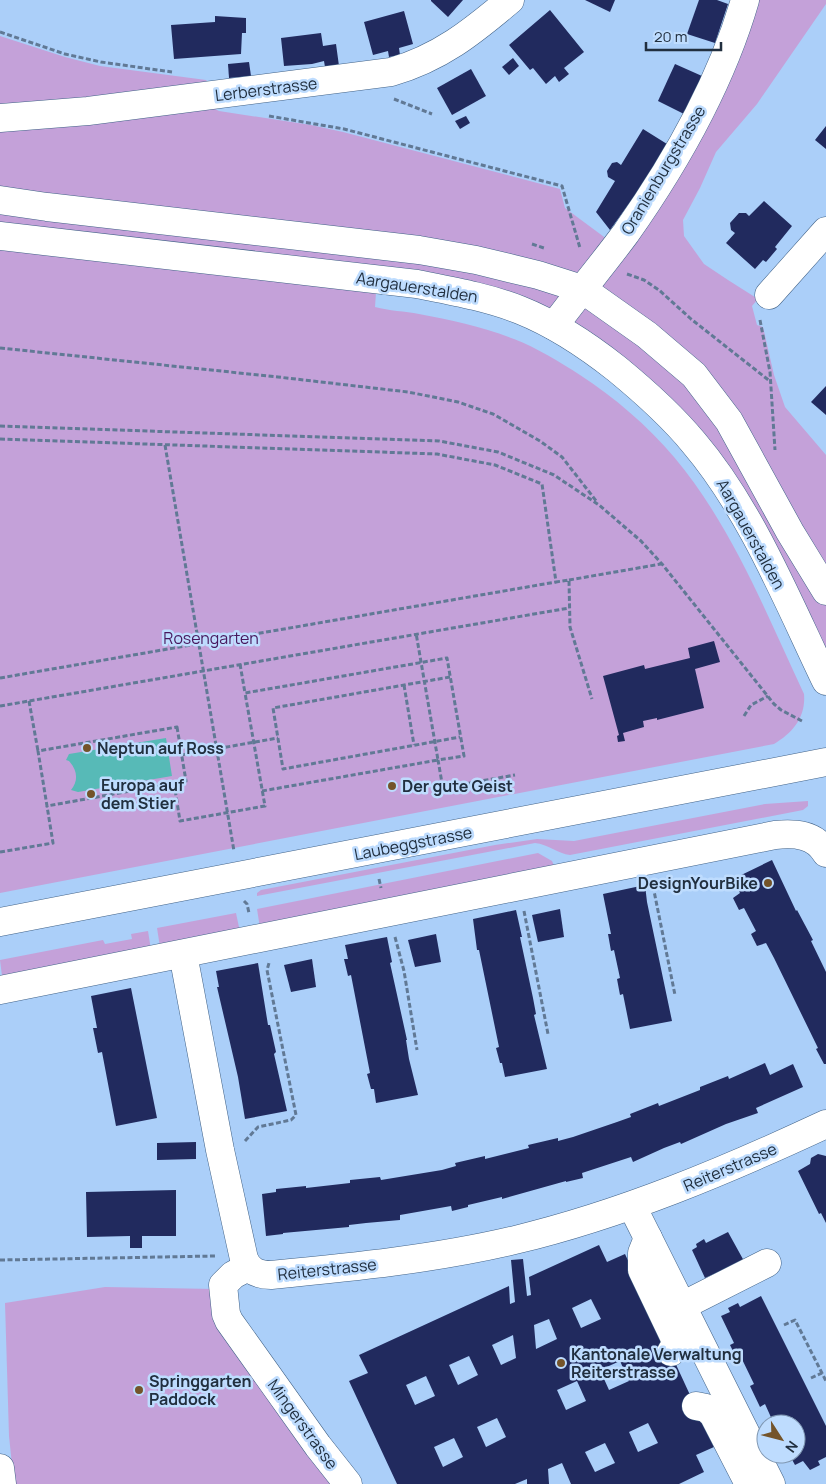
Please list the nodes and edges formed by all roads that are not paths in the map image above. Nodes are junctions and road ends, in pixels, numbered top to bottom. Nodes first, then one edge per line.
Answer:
1 (510, 0) edge
2 (745, 0) edge
3 (0, 118) edge
4 (0, 200) edge
5 (826, 232) edge
6 (0, 236) edge
7 (582, 289) junction
8 (769, 295) road end
9 (554, 326) junction
10 (826, 591) edge
11 (826, 681) edge
12 (826, 762) edge
13 (826, 853) edge
14 (0, 922) edge
15 (183, 954) junction
16 (0, 990) edge
17 (826, 1124) edge
18 (632, 1206) junction
19 (648, 1238) junction
20 (245, 1260) junction
21 (768, 1263) dead end
22 (682, 1306) junction
23 (671, 1352) dead end
24 (696, 1406) dead end
25 (0, 1468) edge
26 (2, 1484) edge
27 (348, 1484) edge
28 (749, 1484) edge
29 (771, 1484) edge

1 - 3 street, Lerberstrasse
2 - 7 street, Oranienburgstrasse
4 - 7 street
5 - 8 street
6 - 9 street, Aargauerstalden
7 - 9 street, Oranienburgstrasse
7 - 10 street
9 - 11 street, Aargauerstalden
12 - 14 street, Laubeggstrasse
13 - 15 street
15 - 16 street
15 - 20 street
17 - 18 street, Reiterstrasse
18 - 19 street
18 - 20 street, Reiterstrasse
19 - 22 street
19 - 23 street
20 - 27 street, Mingerstrasse
21 - 22 street
22 - 29 street
24 - 28 street
25 - 26 street

